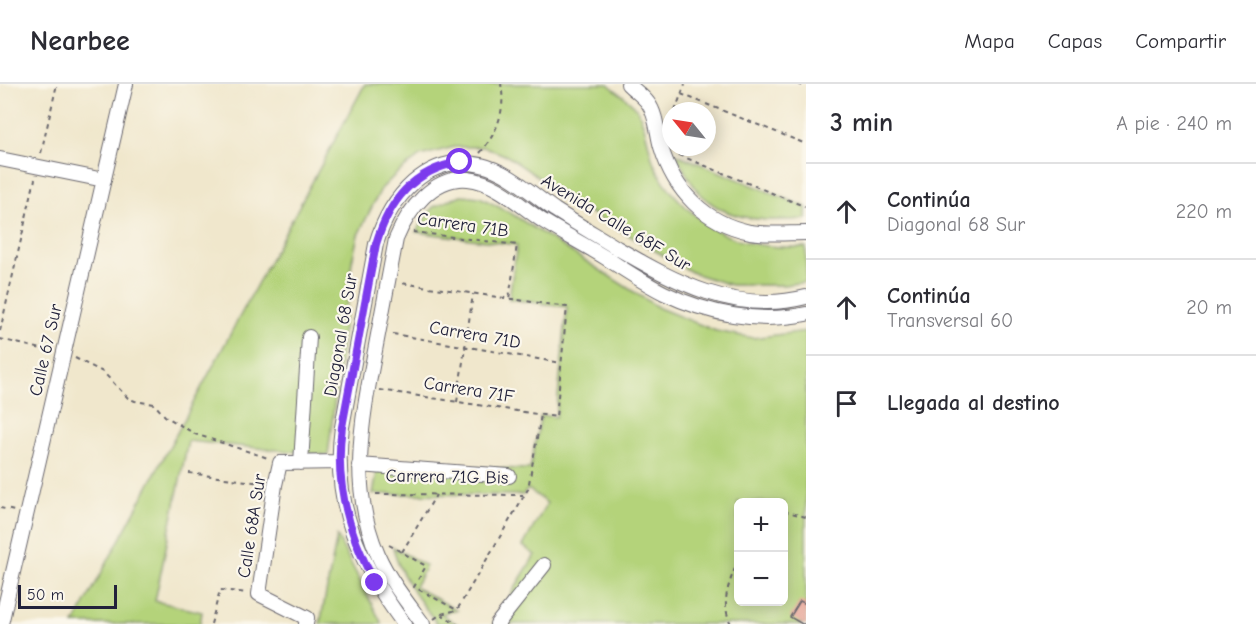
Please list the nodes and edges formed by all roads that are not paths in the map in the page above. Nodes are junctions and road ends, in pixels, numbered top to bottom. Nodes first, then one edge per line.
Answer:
1 (126, 84) edge
2 (628, 84) edge
3 (0, 159) edge
4 (449, 164) joint
5 (104, 180) junction
6 (454, 180) joint
7 (806, 233) edge
8 (806, 297) edge
9 (806, 314) edge
10 (309, 338) dead end
11 (340, 462) junction
12 (301, 463) junction
13 (358, 465) junction
14 (509, 476) dead end
15 (544, 565) dead end
16 (307, 621) edge
17 (1, 624) edge
18 (404, 624) edge
19 (423, 624) edge
20 (497, 624) edge

1 - 5 street, Calle 67 Sur
2 - 7 street
3 - 5 street
4 - 8 street, Avenida Calle 68F Sur
4 - 11 street, Diagonal 68 Sur
5 - 17 street, Calle 67 Sur
6 - 9 street, Avenida Calle 68F Sur
6 - 13 street, Diagonal 68 Sur
10 - 12 street
11 - 12 street
11 - 18 street, Diagonal 68 Sur
12 - 16 street, Calle 68A Sur
13 - 14 street
13 - 19 street, Diagonal 68 Sur
15 - 20 street

